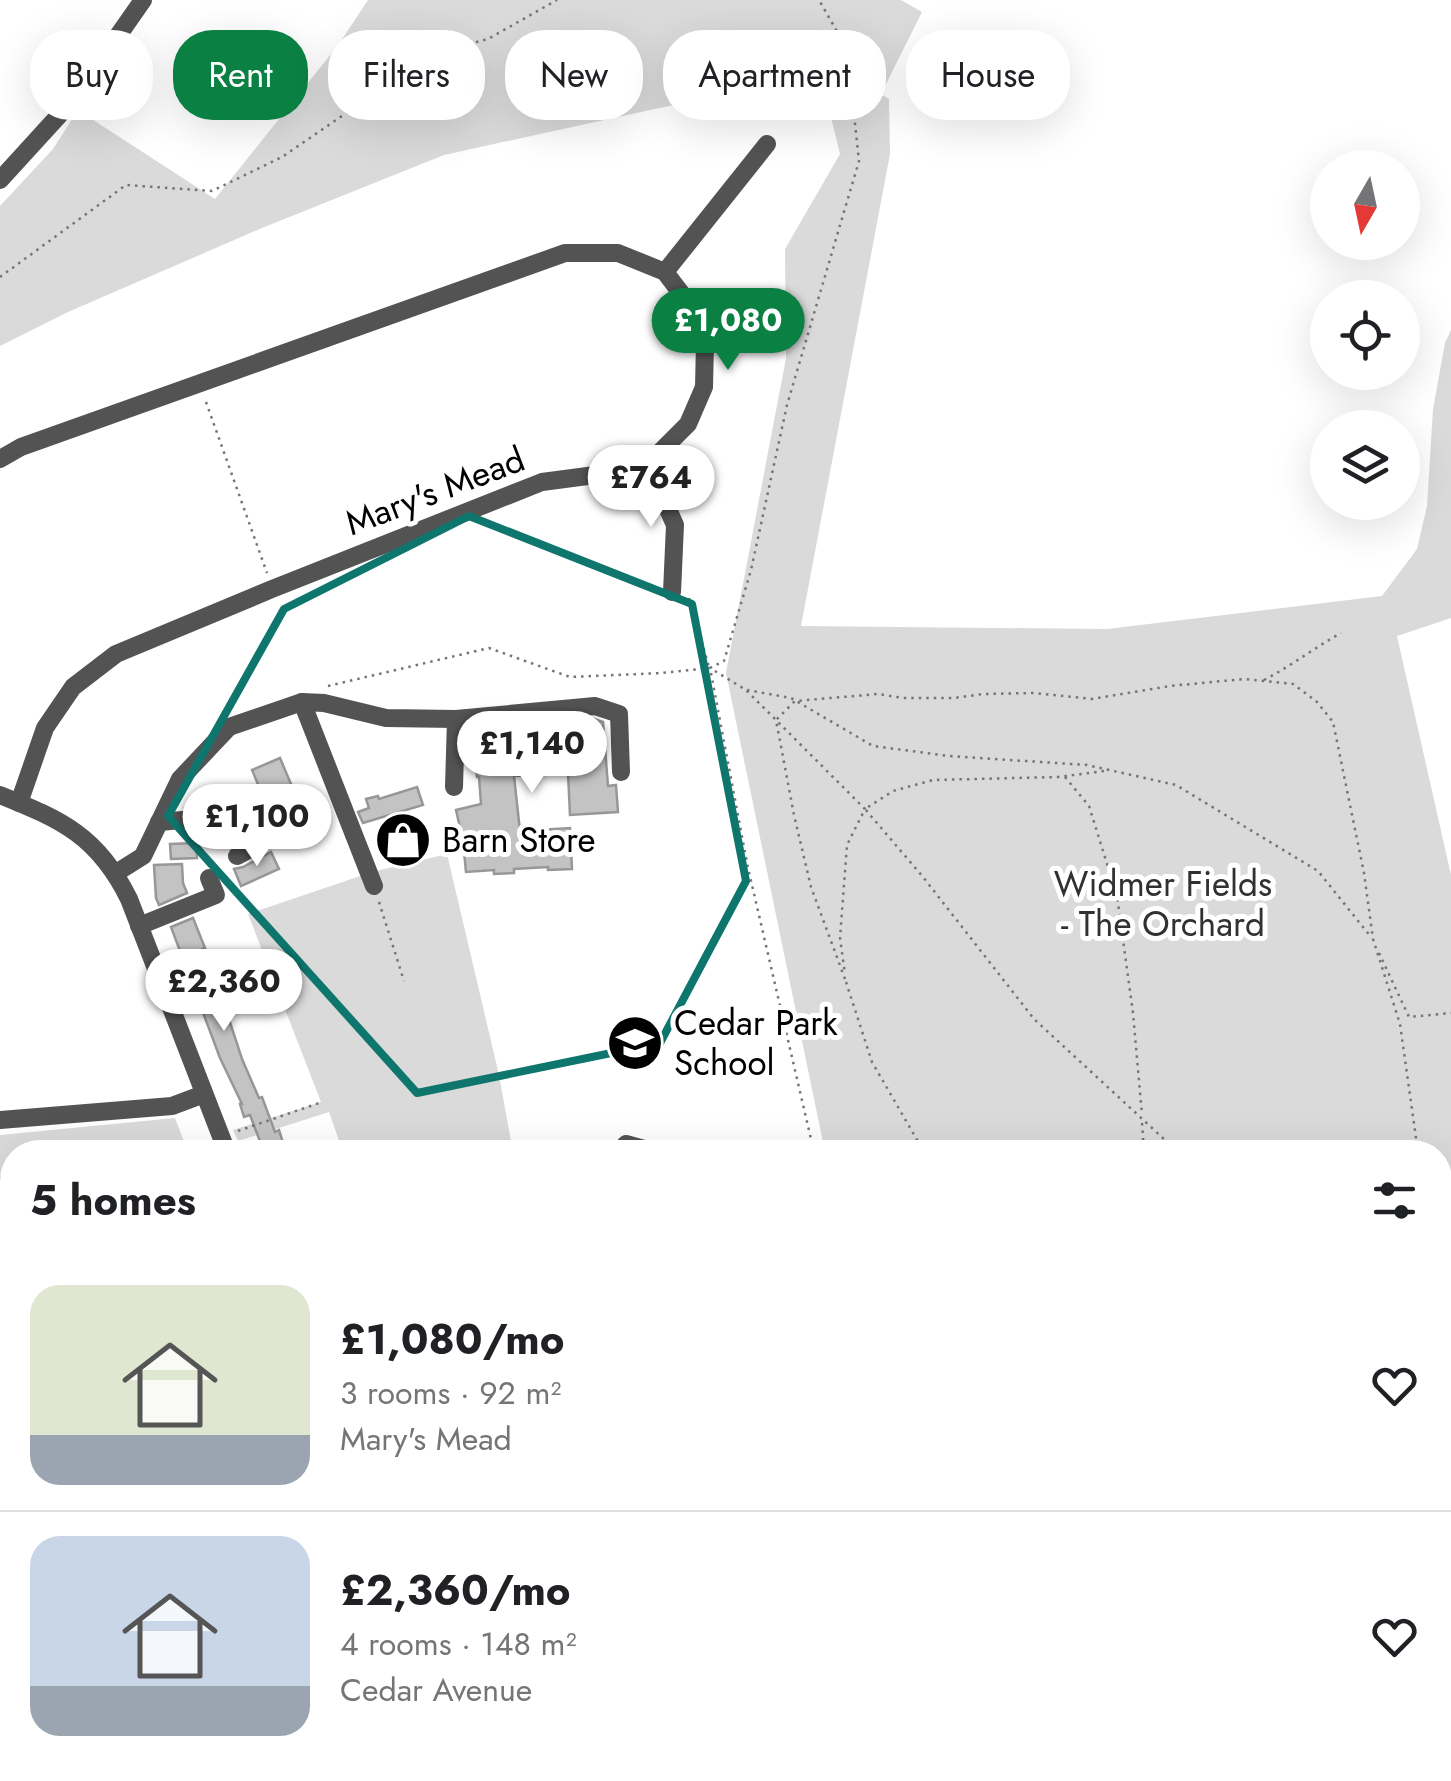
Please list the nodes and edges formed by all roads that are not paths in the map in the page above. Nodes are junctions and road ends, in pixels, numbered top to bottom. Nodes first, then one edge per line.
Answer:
1 (142, 0) edge
2 (767, 144) dead end
3 (0, 180) edge
4 (665, 272) junction
5 (0, 459) edge
6 (648, 464) junction
7 (672, 592) road end
8 (302, 702) junction
9 (456, 719) junction
10 (621, 772) dead end
11 (454, 787) dead end
12 (0, 795) edge
13 (19, 803) junction
14 (159, 822) junction
15 (237, 856) dead end
16 (116, 874) junction
17 (209, 878) dead end
18 (374, 886) road end
19 (139, 926) junction
20 (204, 1094) junction
21 (0, 1120) edge
22 (222, 1140) edge

1 - 3 street
2 - 4 street
4 - 5 street
4 - 6 street
6 - 7 street
6 - 13 street, Mary's Mead
8 - 9 street
8 - 14 street
8 - 18 street
9 - 10 street
9 - 11 street
12 - 13 street
13 - 16 street
14 - 15 street
14 - 16 street
16 - 19 street
17 - 19 street
19 - 20 street
20 - 21 street
20 - 22 street

